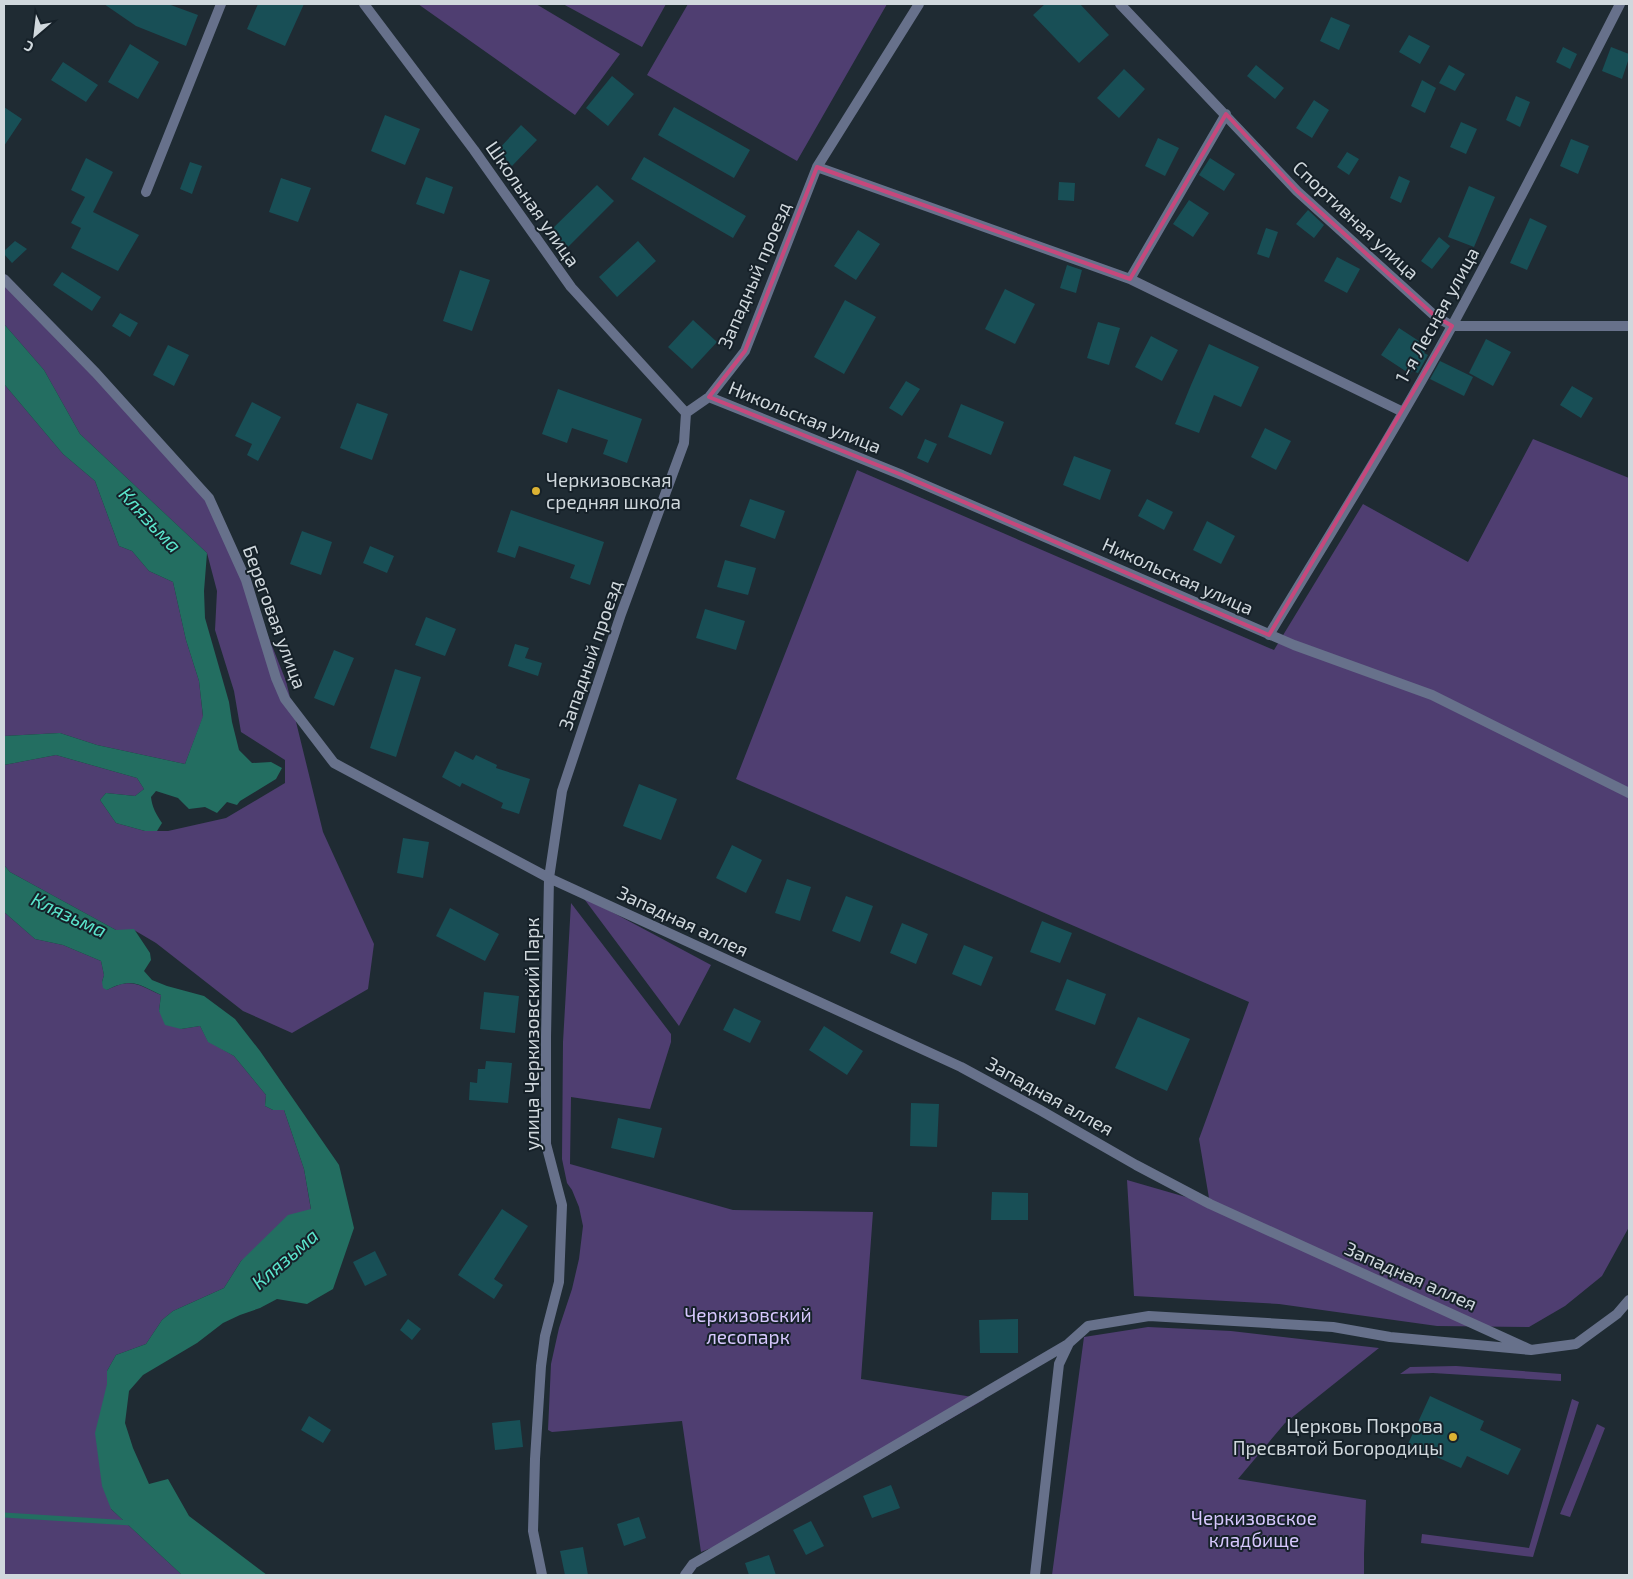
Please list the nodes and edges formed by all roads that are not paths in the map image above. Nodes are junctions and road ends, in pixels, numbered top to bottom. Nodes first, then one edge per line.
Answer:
1 (221, 4) edge
2 (364, 4) edge
3 (918, 4) edge
4 (1120, 4) edge
5 (1620, 4) edge
6 (1226, 114) junction
7 (817, 167) junction
8 (146, 192) dead end
9 (1130, 279) junction
10 (4, 280) edge
11 (1452, 326) junction
12 (1629, 326) edge
13 (709, 397) junction
14 (1403, 412) junction
15 (686, 413) junction
16 (1269, 635) junction
17 (1629, 794) edge
18 (549, 878) junction
19 (1629, 1300) edge
20 (1069, 1343) junction
21 (1531, 1350) junction
22 (542, 1575) edge
23 (685, 1575) edge
24 (1035, 1575) edge

1 - 8 street
2 - 15 street, Школьная улица
3 - 7 street, Западный проезд
4 - 6 street, Спортивная улица
5 - 11 street, 1-я Лесная улица
6 - 9 street
6 - 11 street, Спортивная улица
7 - 9 street
7 - 13 street, Западный проезд
9 - 14 street
10 - 18 street, Береговая улица
11 - 12 street
11 - 14 street, 1-я Лесная улица
13 - 15 street, Западный проезд
13 - 16 street, Никольская улица
14 - 16 street, 1-я Лесная улица
15 - 18 street, Западный проезд
16 - 17 street, Никольская улица
18 - 21 street, Западная аллея
18 - 22 street, улица Черкизовский Парк
19 - 21 street
20 - 21 street
20 - 23 street
20 - 24 street

